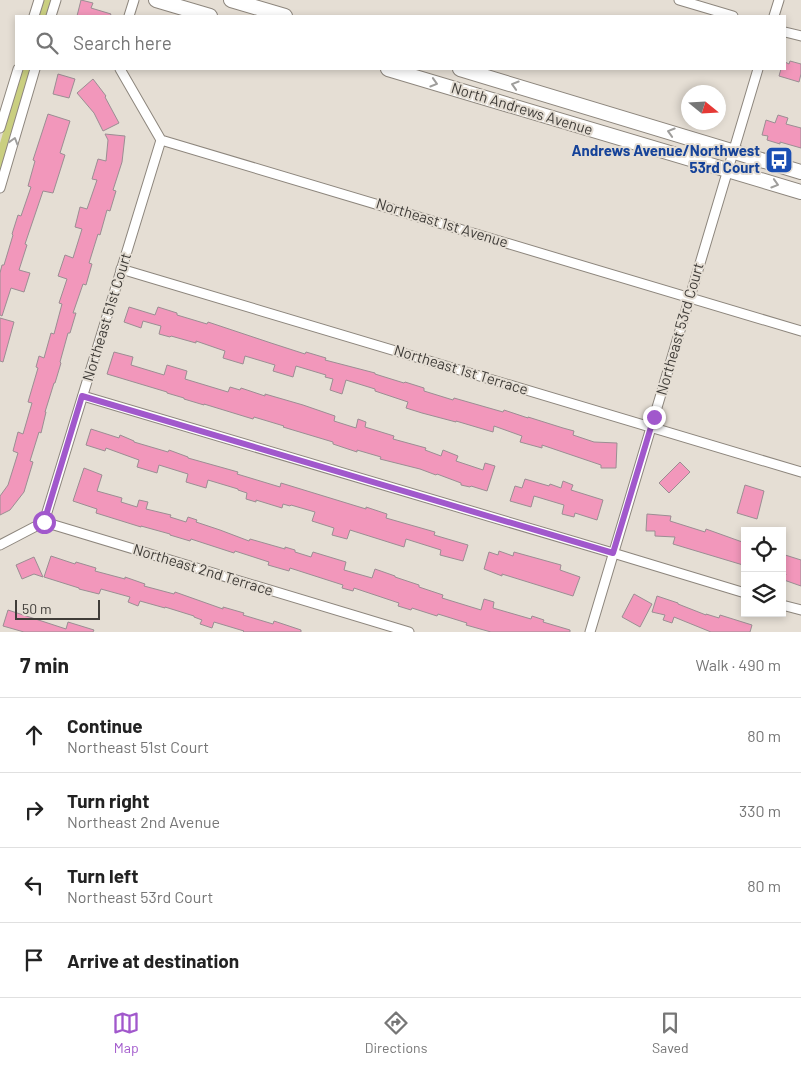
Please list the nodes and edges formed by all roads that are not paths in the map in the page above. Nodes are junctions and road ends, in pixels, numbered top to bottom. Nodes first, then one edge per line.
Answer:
1 (39, 0) edge
2 (56, 0) edge
3 (134, 0) edge
4 (156, 0) edge
5 (231, 0) edge
6 (679, 0) edge
7 (779, 0) edge
8 (34, 15) edge
9 (51, 15) edge
10 (129, 15) edge
11 (207, 15) edge
12 (282, 15) edge
13 (730, 15) edge
14 (774, 15) edge
15 (786, 32) edge
16 (801, 36) edge
17 (18, 70) edge
18 (35, 70) edge
19 (121, 70) edge
20 (391, 70) edge
21 (463, 70) edge
22 (758, 70) edge
23 (0, 128) edge
24 (161, 140) junction
25 (733, 151) junction
26 (728, 170) junction
27 (801, 172) edge
28 (0, 188) edge
29 (801, 192) edge
30 (121, 269) junction
31 (690, 297) junction
32 (801, 331) edge
33 (82, 396) junction
34 (652, 427) junction
35 (801, 472) edge
36 (44, 522) junction
37 (0, 545) edge
38 (613, 553) junction
39 (741, 592) edge
40 (786, 606) edge
41 (801, 610) edge
42 (409, 632) edge
43 (590, 632) edge

1 - 8 street
2 - 9 street
3 - 10 street
4 - 11 main road
5 - 12 main road
6 - 13 street
7 - 14 street
15 - 16 street
17 - 23 street
28 -> 18 street
19 - 24 street
20 -> 26 main road, North Andrews Avenue
25 -> 21 main road, North Andrews Avenue
22 - 25 street, Northeast 53rd Court
24 - 30 street, Northeast 51st Court
24 - 31 street, Northeast 1st Avenue
25 - 26 street, Northeast 53rd Court
25 - 27 main road, North Andrews Avenue
26 -> 29 main road, North Andrews Avenue
26 - 31 street, Northeast 53rd Court
30 - 33 street, Northeast 51st Court
30 - 34 street, Northeast 1st Terrace
31 - 32 street, Northeast 1st Avenue
31 - 34 street, Northeast 53rd Court
33 - 36 street, Northeast 51st Court
33 - 38 street
34 - 35 street, Northeast 1st Terrace
34 - 38 street, Northeast 53rd Court
36 - 37 street
36 - 42 street, Northeast 2nd Terrace
38 - 39 street
38 - 43 street, Northeast 53rd Court
40 - 41 street

